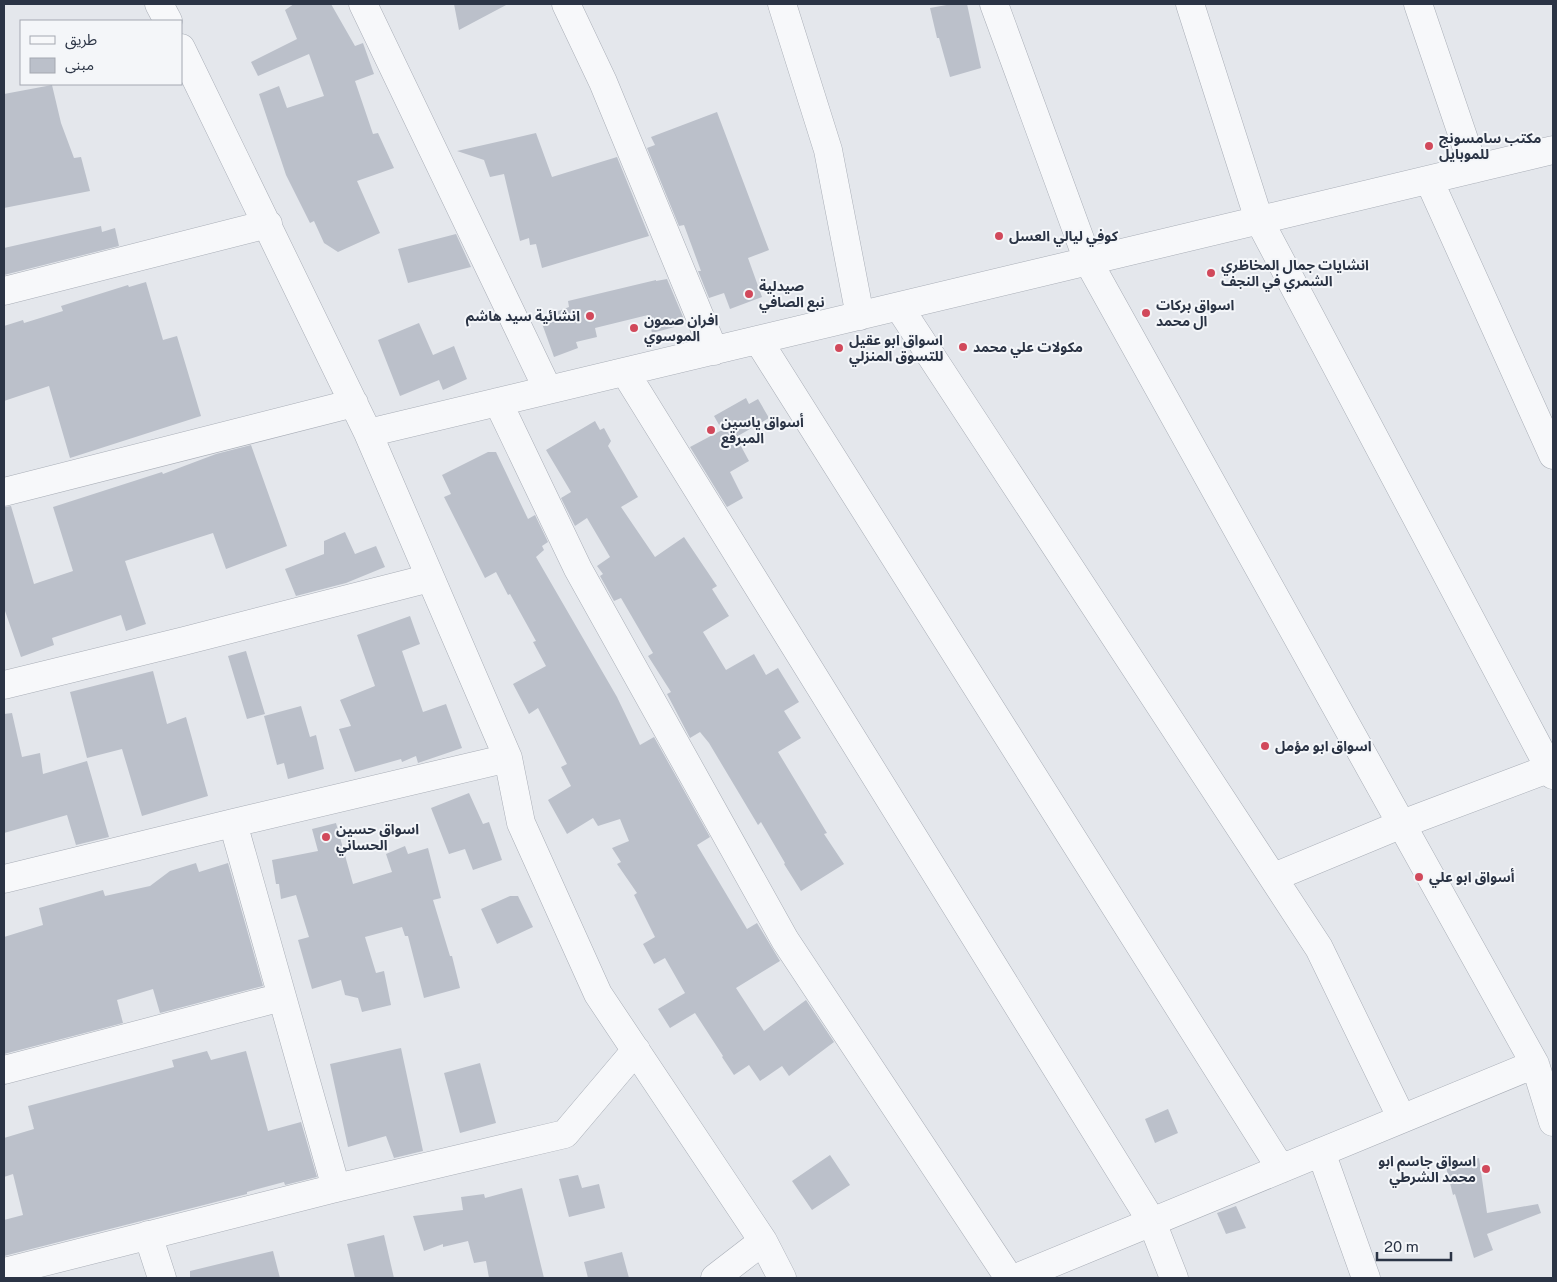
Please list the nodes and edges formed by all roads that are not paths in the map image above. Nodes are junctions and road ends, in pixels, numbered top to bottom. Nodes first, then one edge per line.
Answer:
1 (159, 4) edge
2 (363, 4) edge
3 (566, 4) edge
4 (782, 4) edge
5 (994, 4) edge
6 (1190, 4) edge
7 (1418, 4) edge
8 (167, 20) edge
9 (182, 50) edge
10 (1553, 150) edge
11 (1474, 169) junction
12 (1429, 180) junction
13 (1259, 220) junction
14 (268, 224) junction
15 (1088, 261) junction
16 (4, 291) edge
17 (899, 306) junction
18 (860, 316) junction
19 (758, 340) junction
20 (714, 351) junction
21 (625, 372) junction
22 (548, 390) junction
23 (498, 402) junction
24 (354, 403) junction
25 (368, 434) junction
26 (1553, 455) edge
27 (4, 492) edge
28 (430, 578) junction
29 (4, 685) edge
30 (508, 758) junction
31 (1552, 770) edge
32 (234, 823) junction
33 (1402, 824) junction
34 (1274, 877) junction
35 (4, 879) edge
36 (282, 997) junction
37 (636, 1050) junction
38 (1535, 1064) junction
39 (4, 1070) edge
40 (1402, 1119) junction
41 (1553, 1122) edge
42 (1321, 1152) junction
43 (1281, 1169) junction
44 (336, 1188) junction
45 (1152, 1222) junction
46 (148, 1235) junction
47 (763, 1241) junction
48 (4, 1272) edge
49 (162, 1278) edge
50 (715, 1278) edge
51 (782, 1278) edge
52 (1009, 1278) edge
53 (1016, 1278) edge
54 (1174, 1278) edge
55 (1366, 1278) edge

1 - 8 street
2 - 22 street
3 - 20 street
4 - 18 street
5 - 15 street
6 - 13 street
7 - 11 street
9 - 14 street
10 - 11 street
11 - 12 street
12 - 13 street
12 - 26 street
13 - 15 street
13 - 31 street
14 - 16 street
14 - 24 street
15 - 17 street
15 - 33 street
17 - 18 street
17 - 34 street
18 - 19 street
19 - 20 street
19 - 43 street
20 - 21 street
21 - 22 street
21 - 45 street
22 - 23 street
23 - 25 street
23 - 52 street
24 - 25 street
24 - 27 street
25 - 28 street
28 - 29 street
28 - 30 street
30 - 32 street
30 - 37 street
31 - 33 street
32 - 35 street
32 - 36 street
33 - 34 street
33 - 38 street
34 - 40 street
36 - 39 street
36 - 44 street
37 - 44 street
37 - 47 street
38 - 40 street
38 - 41 street
40 - 42 street
42 - 43 street
42 - 55 street
43 - 45 street
44 - 46 street
45 - 53 street
45 - 54 street
46 - 48 street
46 - 49 street
47 - 50 street
47 - 51 street

